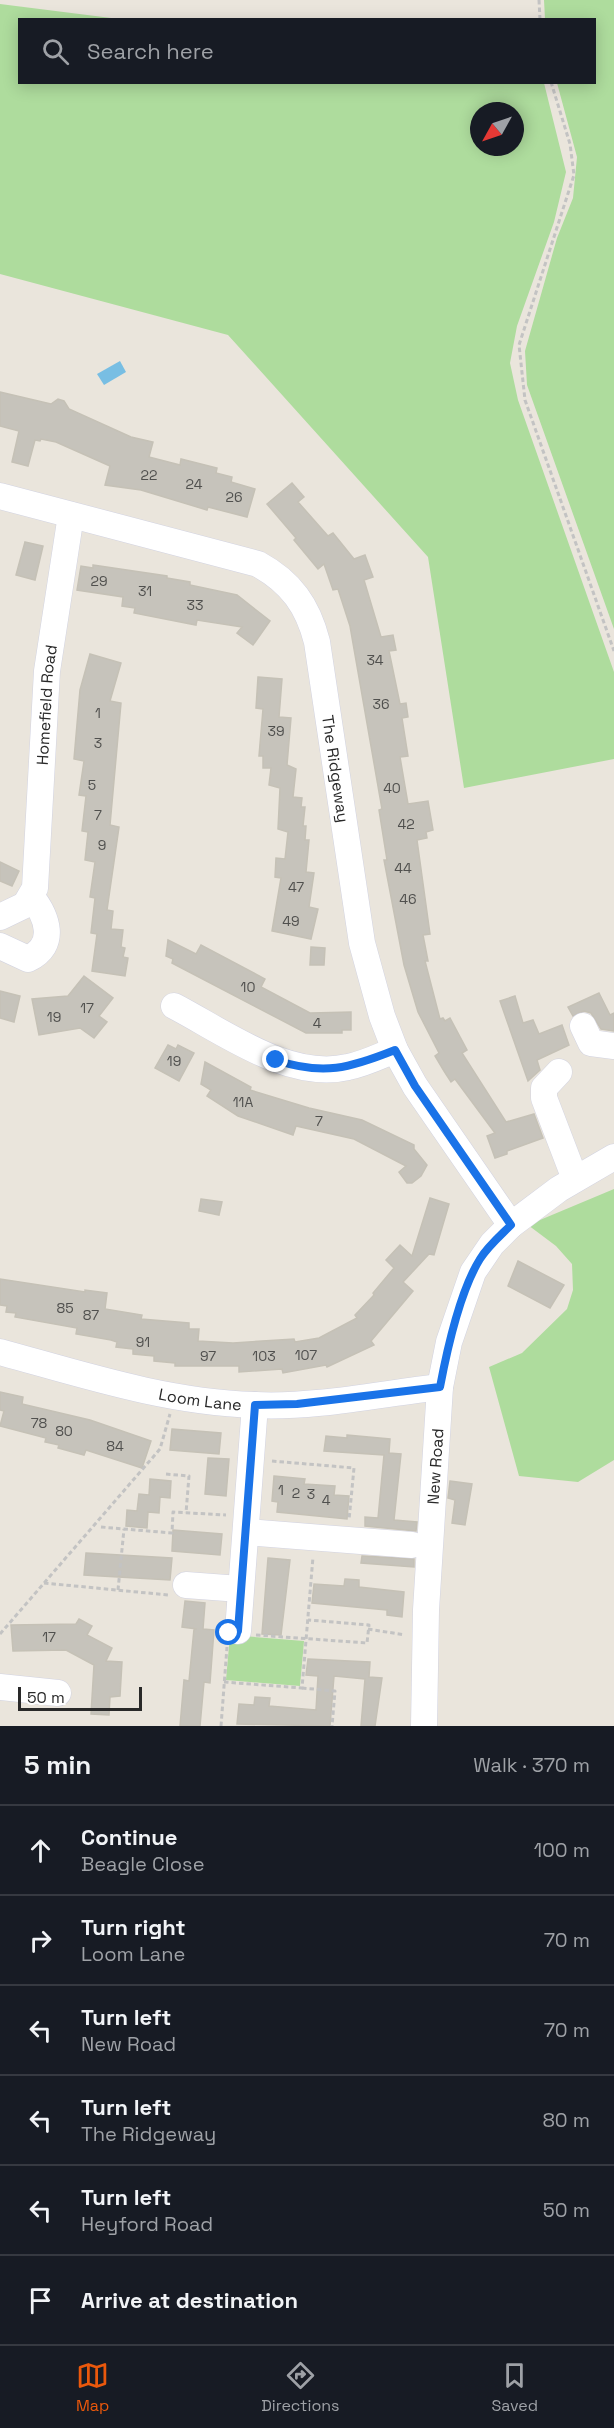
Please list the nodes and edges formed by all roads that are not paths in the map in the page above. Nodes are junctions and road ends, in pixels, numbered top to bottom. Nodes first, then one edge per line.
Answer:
1 (0, 496) edge
2 (71, 515) junction
3 (31, 896) junction
4 (0, 917) edge
5 (0, 946) edge
6 (174, 1006) dead end
7 (583, 1026) dead end
8 (614, 1046) edge
9 (395, 1050) junction
10 (559, 1072) dead end
11 (614, 1157) edge
12 (575, 1179) junction
13 (511, 1225) junction
14 (0, 1352) edge
15 (440, 1387) junction
16 (255, 1405) junction
17 (246, 1524) junction
18 (412, 1545) dead end
19 (186, 1585) road end
20 (240, 1589) junction
21 (238, 1631) road end
22 (0, 1687) edge
23 (58, 1693) dead end
24 (424, 1726) edge

1 - 2 street, The Ridgeway
2 - 3 street, Homefield Road
2 - 9 street, The Ridgeway
3 - 4 street
3 - 5 street
6 - 9 street
7 - 8 street
9 - 13 street, The Ridgeway
10 - 12 street
11 - 12 street, New Road
12 - 13 street, New Road
13 - 15 street, New Road
14 - 16 street, Loom Lane
15 - 16 street, Loom Lane
15 - 24 street, New Road
16 - 17 street
17 - 18 street
17 - 20 street
19 - 20 street
20 - 21 street
22 - 23 street

